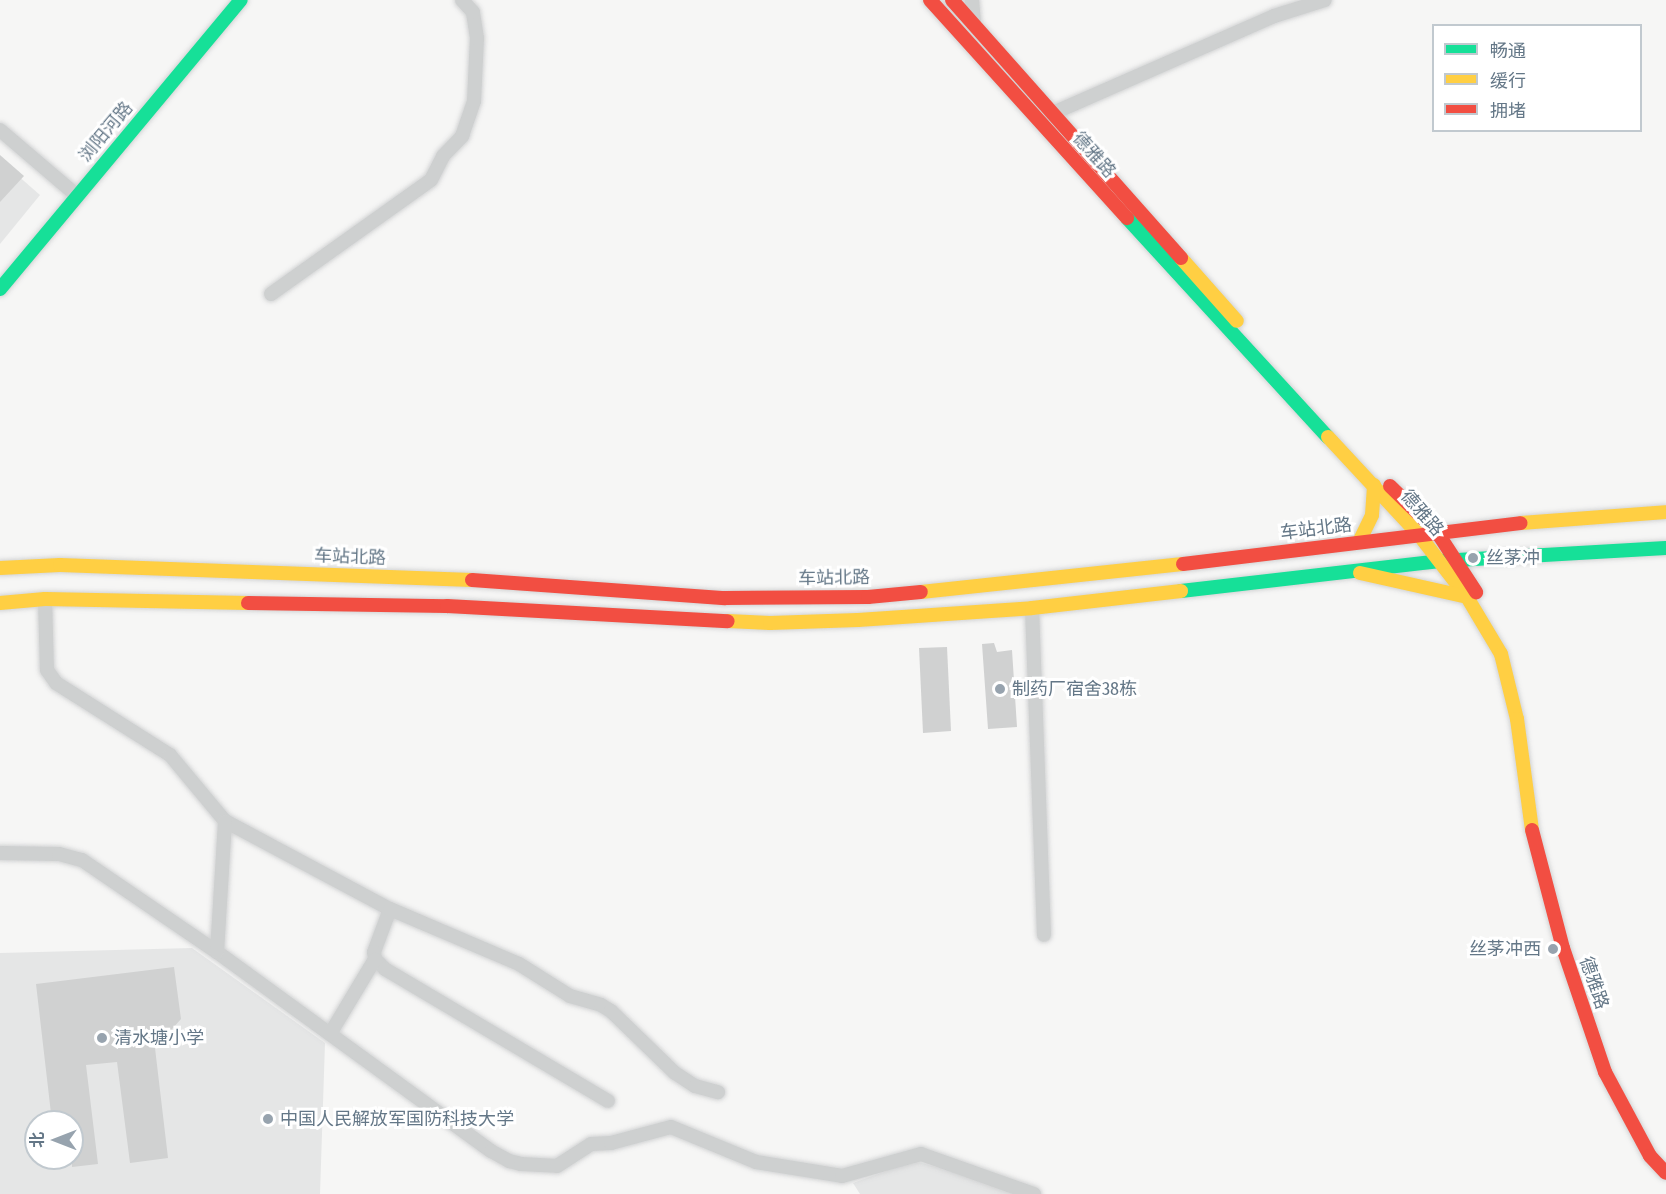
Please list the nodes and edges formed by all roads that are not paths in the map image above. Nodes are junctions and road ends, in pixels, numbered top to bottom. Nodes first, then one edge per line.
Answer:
1 (241, 0) edge
2 (462, 0) edge
3 (930, 0) edge
4 (952, 0) edge
5 (972, 0) edge
6 (1325, 0) edge
7 (974, 25) junction
8 (1052, 114) junction
9 (0, 130) edge
10 (76, 195) junction
11 (0, 289) edge
12 (271, 294) dead end
13 (1374, 485) junction
14 (1666, 512) edge
15 (1437, 532) junction
16 (1419, 535) junction
17 (1359, 542) junction
18 (1666, 548) edge
19 (1440, 561) junction
20 (1457, 561) junction
21 (0, 568) edge
22 (1358, 573) junction
23 (1467, 597) junction
24 (45, 599) junction
25 (0, 603) edge
26 (1032, 608) junction
27 (225, 821) junction
28 (0, 853) edge
29 (390, 909) junction
30 (1044, 935) dead end
31 (217, 952) junction
32 (375, 959) junction
33 (330, 1034) junction
34 (718, 1092) dead end
35 (608, 1101) dead end
36 (1666, 1157) edge
37 (1666, 1173) edge
38 (1034, 1194) edge

1 - 10 main road, 浏阳河路
2 - 12 street
3 - 13 main road, 德雅路
4 - 7 main road, 德雅路
5 - 7 street
6 - 8 street
7 - 8 main road, 德雅路
8 - 15 main road, 德雅路
9 - 10 street
10 - 11 main road, 浏阳河路
13 - 16 main road, 德雅路
13 - 17 main road
14 - 15 main road, 车站北路
15 - 16 main road, 车站北路
15 - 20 main road, 德雅路
16 - 17 main road, 车站北路
16 - 19 main road, 德雅路
17 - 21 main road, 车站北路
18 - 20 main road
19 - 20 main road
19 - 22 main road
19 - 23 main road, 德雅路
20 - 36 main road, 德雅路
22 - 23 main road
22 - 26 main road
23 - 37 main road, 德雅路
24 - 25 main road
24 - 26 main road
24 - 27 street
26 - 30 street
27 - 29 street
27 - 31 street
28 - 31 street
29 - 32 street
29 - 34 street
31 - 33 street
32 - 33 street
32 - 35 street
33 - 38 street

